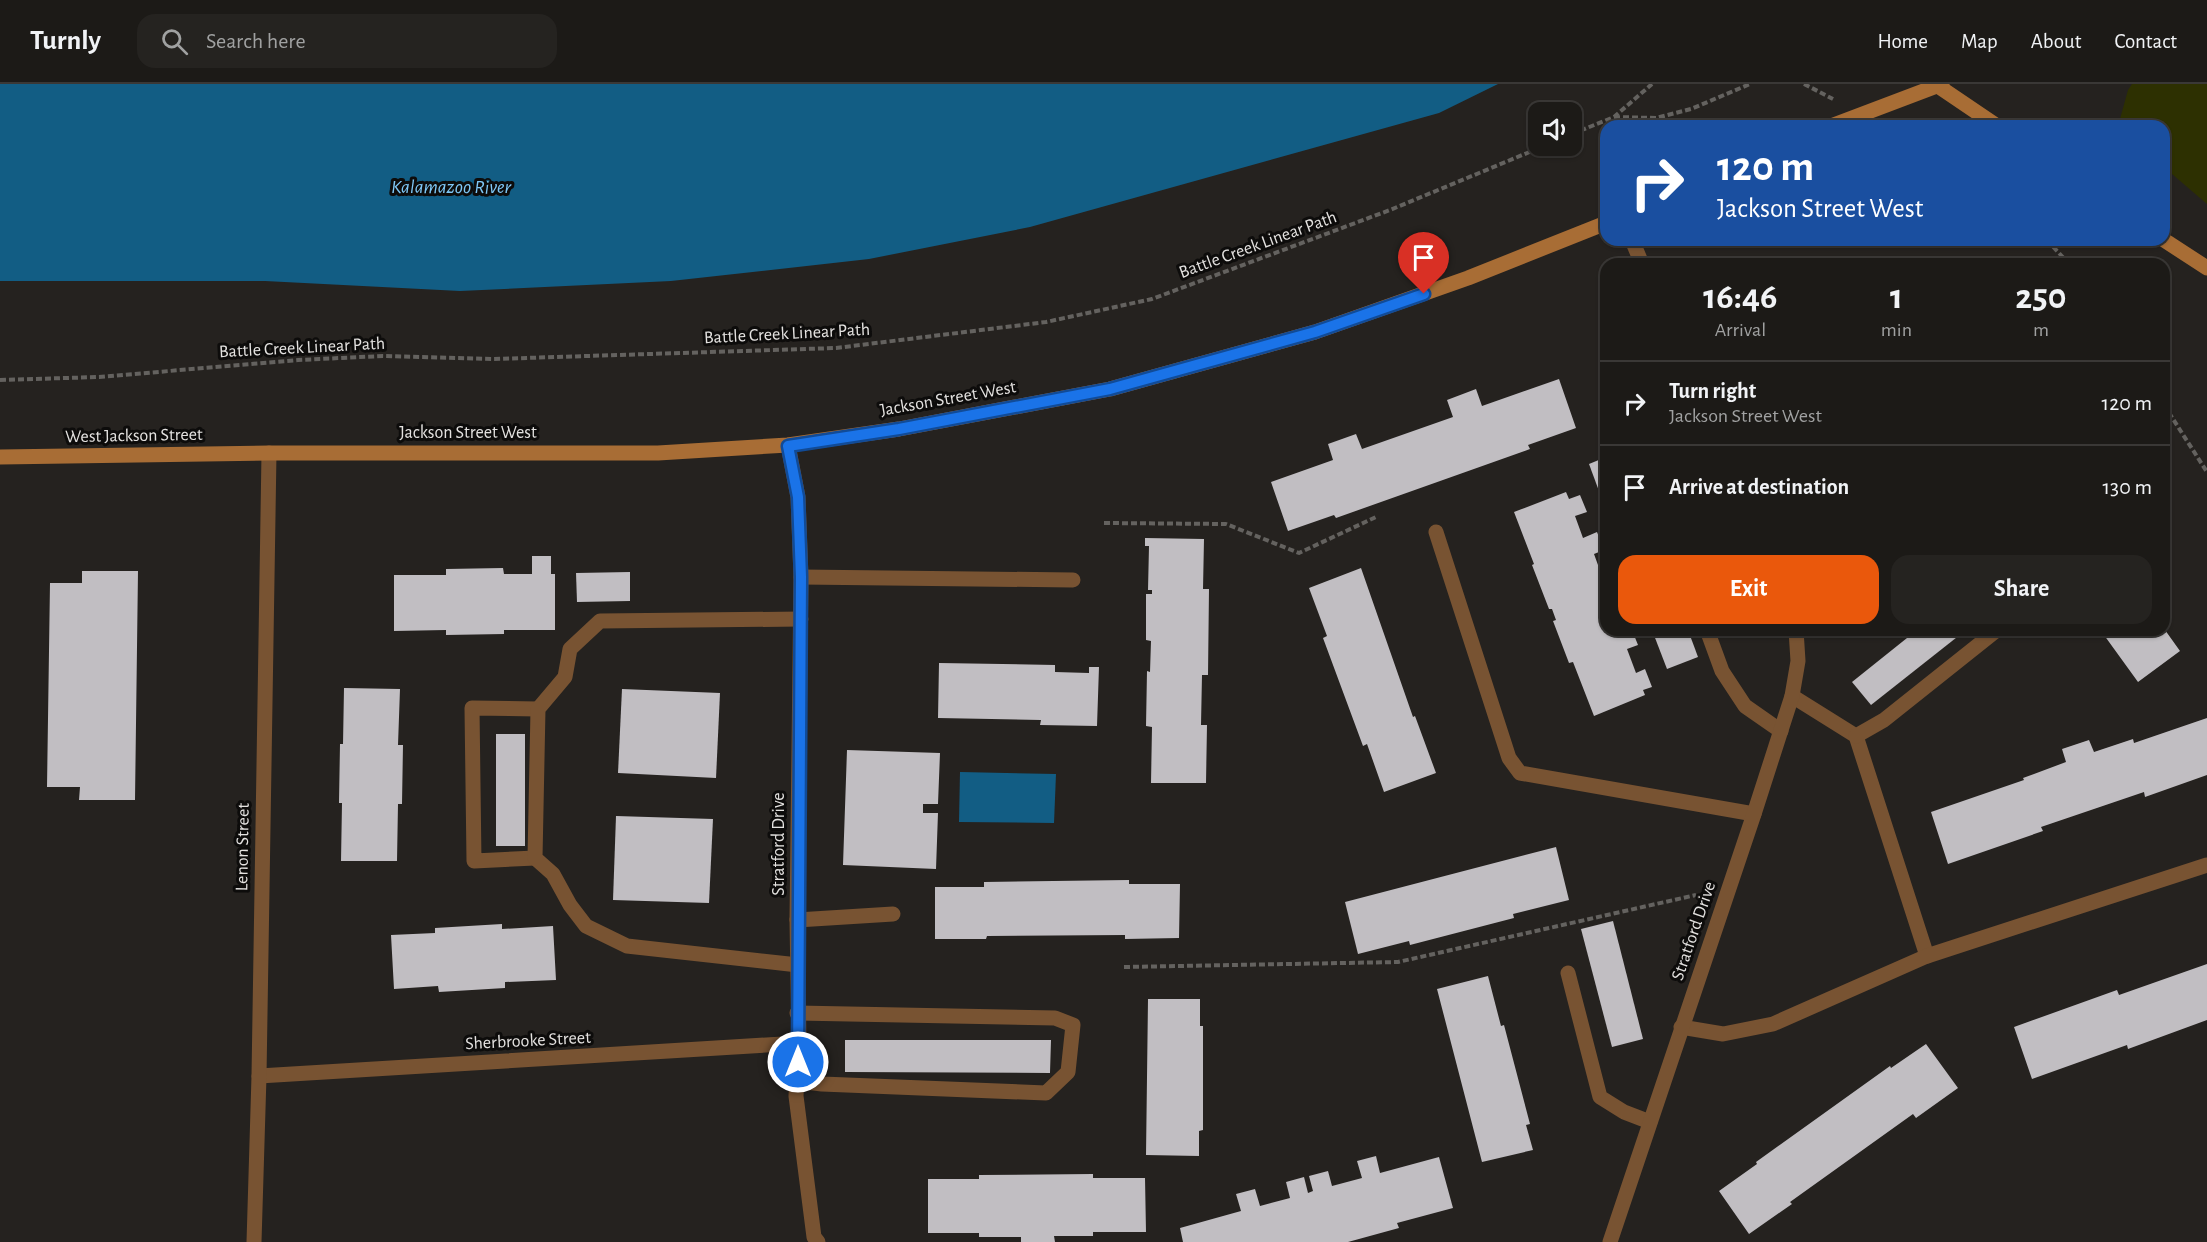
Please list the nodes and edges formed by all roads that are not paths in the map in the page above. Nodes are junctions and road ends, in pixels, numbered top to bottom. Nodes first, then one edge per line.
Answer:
1 (1938, 85) edge
2 (1845, 120) edge
3 (1988, 120) edge
4 (1600, 225) edge
5 (2170, 244) edge
6 (2207, 268) edge
7 (788, 446) junction
8 (269, 453) junction
9 (0, 457) edge
10 (1436, 532) dead end
11 (801, 577) junction
12 (1073, 580) dead end
13 (801, 619) junction
14 (1709, 636) edge
15 (1796, 636) edge
16 (1989, 636) edge
17 (1792, 696) junction
18 (538, 710) junction
19 (1781, 731) junction
20 (1856, 736) junction
21 (1754, 814) junction
22 (535, 858) junction
23 (2207, 865) edge
24 (893, 914) dead end
25 (797, 920) junction
26 (1927, 956) junction
27 (798, 965) junction
28 (1568, 973) dead end
29 (797, 1013) junction
30 (1681, 1027) junction
31 (799, 1043) junction
32 (259, 1076) junction
33 (797, 1081) junction
34 (1650, 1122) junction
35 (254, 1242) edge
36 (818, 1242) edge
37 (1610, 1242) edge

1 - 2 street
1 - 3 street
4 - 7 street, Jackson Street West
5 - 6 street
7 - 8 street, Jackson Street West
7 - 11 street, Stratford Drive
8 - 9 street, West Jackson Street
8 - 32 street, Lenon Street
10 - 21 street
11 - 12 street
11 - 13 street, Stratford Drive
13 - 18 street
13 - 25 street, Stratford Drive
14 - 19 street
15 - 17 street, Stratford Drive
16 - 20 street
17 - 19 street, Stratford Drive
17 - 20 street
18 - 22 street
18 - 22 street
19 - 21 street, Stratford Drive
20 - 26 street
21 - 30 street, Stratford Drive
22 - 27 street
23 - 26 street
24 - 25 street
25 - 27 street, Stratford Drive
26 - 30 street
27 - 29 street, Stratford Drive
28 - 34 street
29 - 31 street, Stratford Drive
29 - 33 street
30 - 34 street, Stratford Drive
31 - 32 street, Sherbrooke Street
31 - 33 street, Stratford Drive
32 - 35 street, Lenon Street
33 - 36 street, Stratford Drive
34 - 37 street, Stratford Drive

